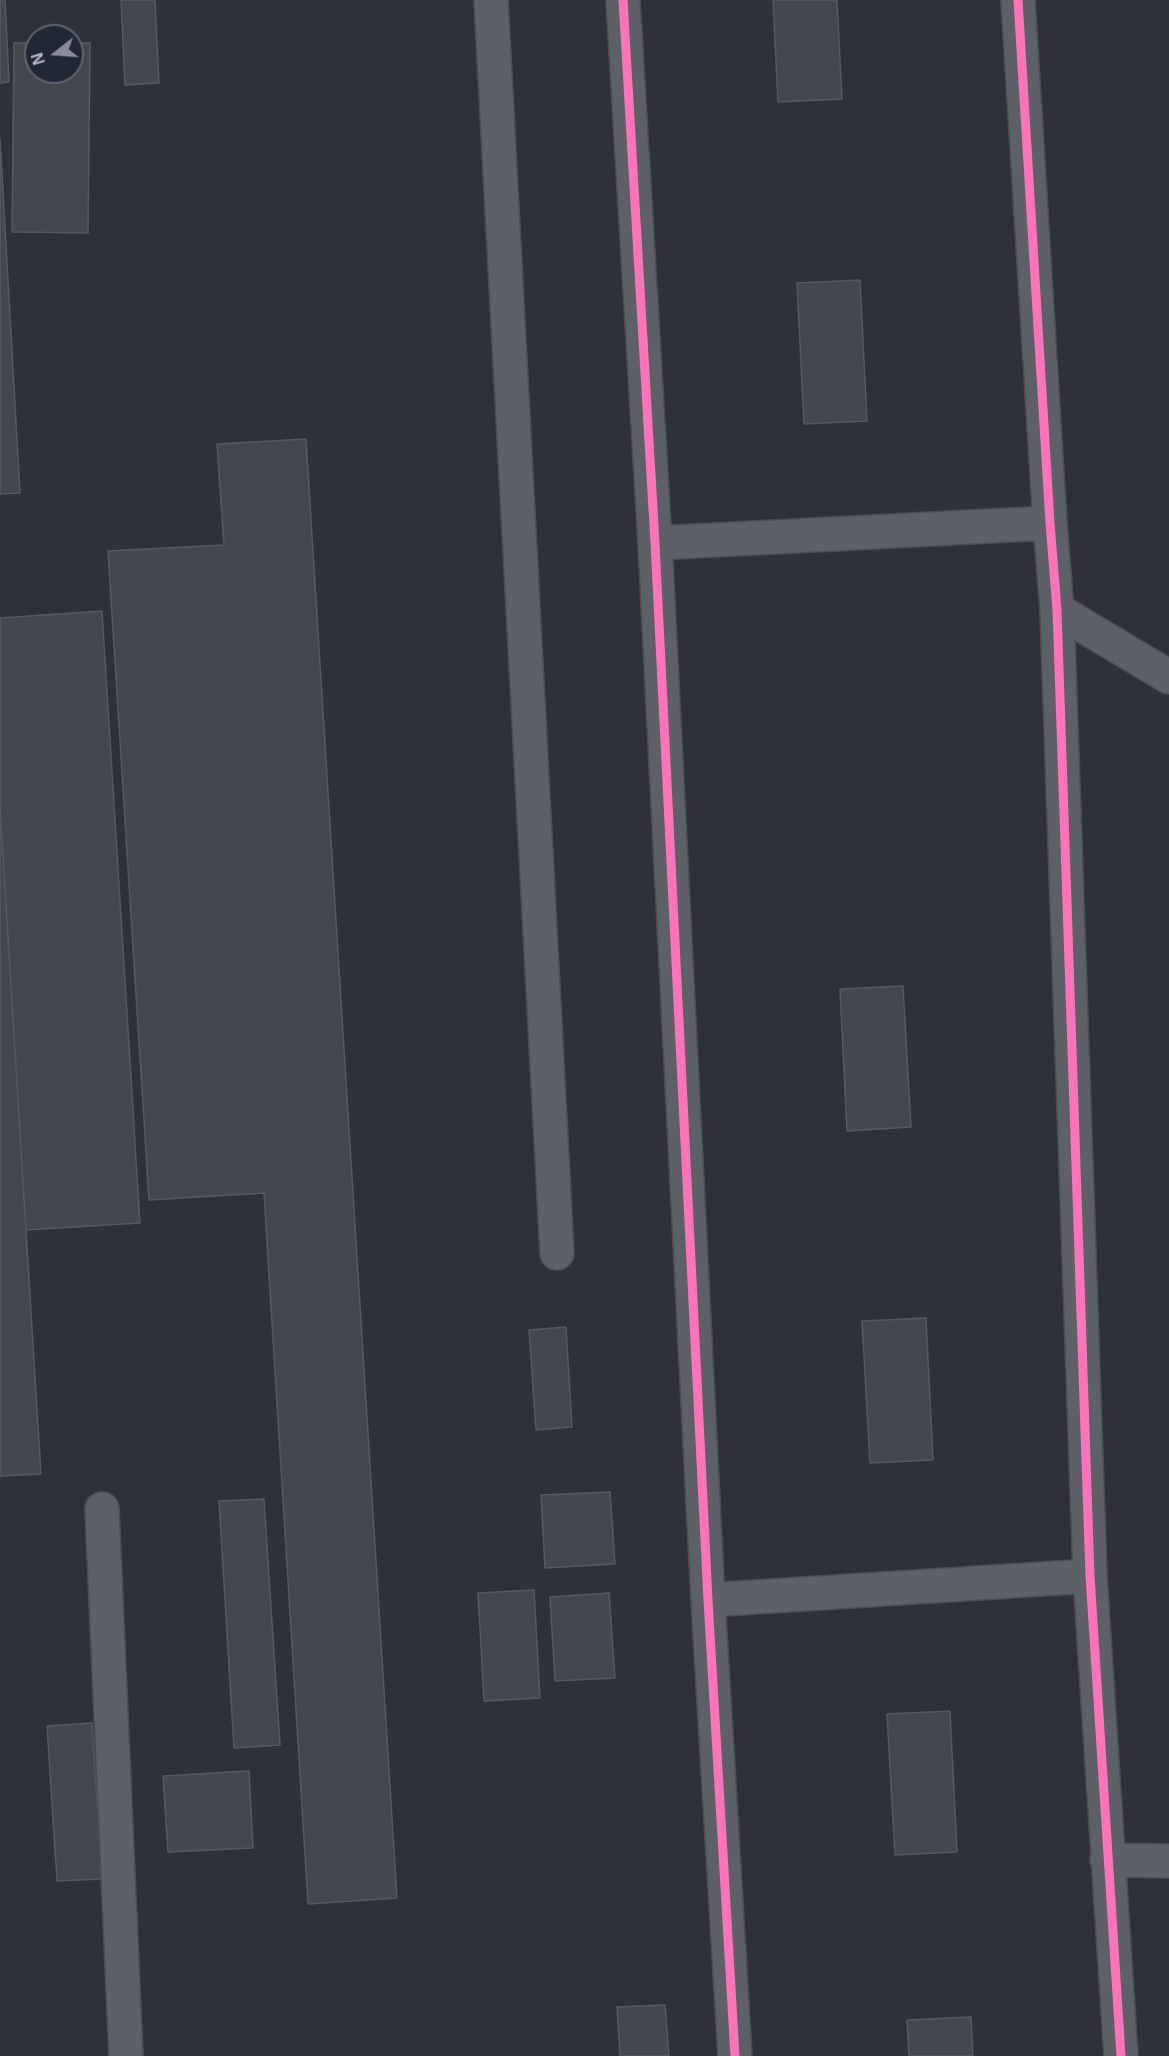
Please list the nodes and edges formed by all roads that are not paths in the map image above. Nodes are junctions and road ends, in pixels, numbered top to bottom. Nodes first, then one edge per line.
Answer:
1 (491, 0) edge
2 (623, 0) edge
3 (1018, 0) edge
4 (1050, 523) junction
5 (655, 543) junction
6 (1057, 610) junction
7 (1169, 677) edge
8 (557, 1254) dead end
9 (102, 1509) dead end
10 (1090, 1576) junction
11 (708, 1599) junction
12 (1107, 1860) junction
13 (1169, 1861) edge
14 (126, 2056) edge
15 (735, 2056) edge
16 (1121, 2056) edge

1 - 8 street
2 - 5 street
3 - 4 street
4 - 5 street
4 - 6 street
5 - 11 street
6 - 7 street
6 - 10 street
9 - 14 street
10 - 11 street
10 - 12 street
11 - 15 street
12 - 13 street
12 - 16 street

